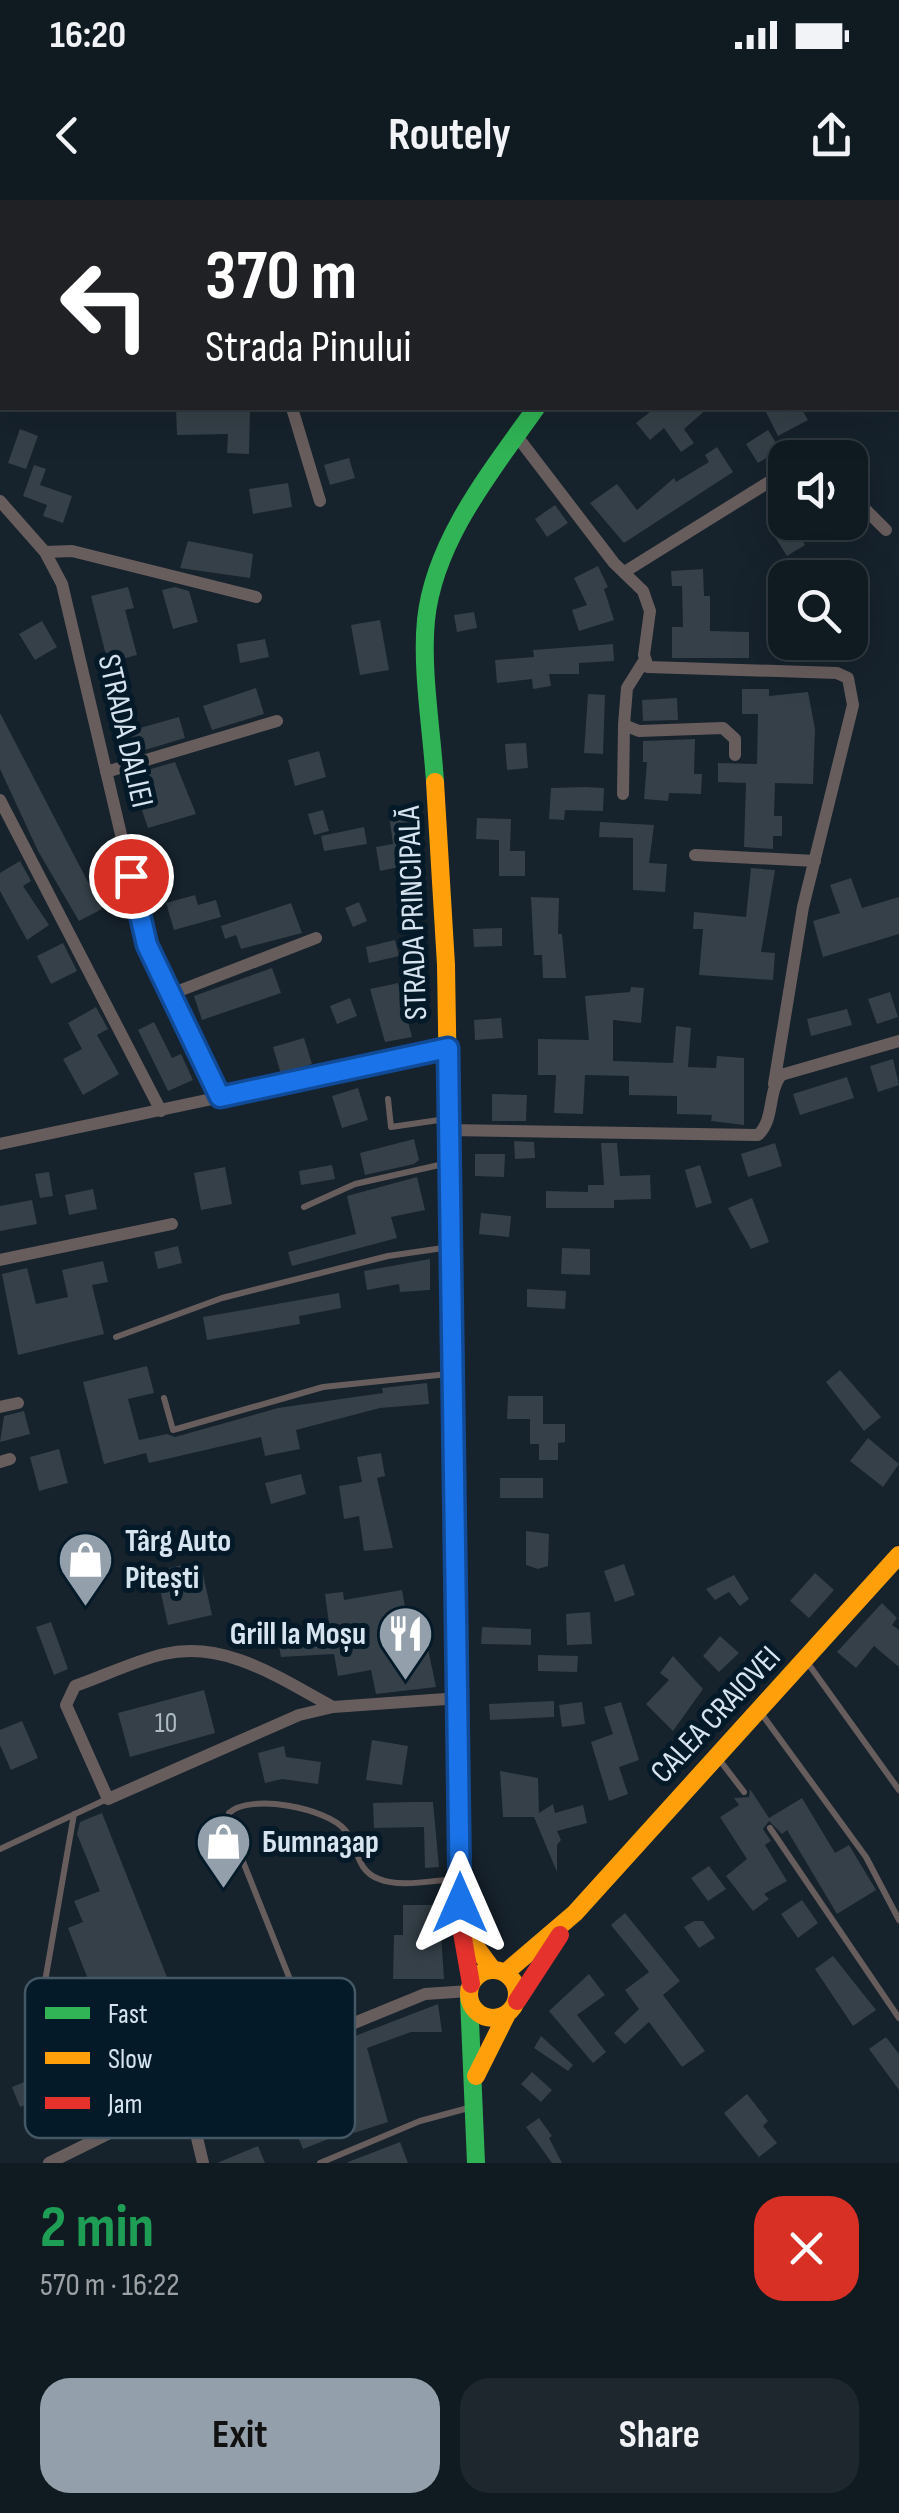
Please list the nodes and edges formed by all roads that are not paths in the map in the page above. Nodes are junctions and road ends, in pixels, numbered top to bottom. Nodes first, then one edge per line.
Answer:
1 (293, 410) edge
2 (535, 410) edge
3 (516, 435) junction
4 (768, 483) edge
5 (0, 501) edge
6 (320, 502) dead end
7 (868, 512) edge
8 (886, 530) dead end
9 (45, 552) junction
10 (626, 571) junction
11 (256, 597) dead end
12 (644, 661) junction
13 (277, 720) dead end
14 (624, 724) junction
15 (735, 754) dead end
16 (106, 772) junction
17 (623, 794) dead end
18 (0, 800) edge
19 (695, 855) dead end
20 (815, 861) junction
21 (316, 938) dead end
22 (171, 994) junction
23 (899, 1041) edge
24 (448, 1048) junction
25 (774, 1084) junction
26 (220, 1097) junction
27 (388, 1099) dead end
28 (161, 1111) junction
29 (448, 1125) junction
30 (0, 1144) edge
31 (449, 1163) junction
32 (304, 1207) dead end
33 (172, 1224) dead end
34 (451, 1246) junction
35 (0, 1260) edge
36 (116, 1337) dead end
37 (449, 1374) junction
38 (164, 1398) dead end
39 (18, 1403) dead end
40 (0, 1407) edge
41 (899, 1555) edge
42 (806, 1661) junction
43 (460, 1698) junction
44 (333, 1707) junction
45 (760, 1712) junction
46 (717, 1757) junction
47 (899, 1790) edge
48 (744, 1792) dead end
49 (108, 1799) junction
50 (74, 1814) junction
51 (770, 1828) dead end
52 (0, 1849) edge
53 (460, 1880) junction
54 (575, 1913) junction
55 (899, 1920) edge
56 (461, 1927) junction
57 (500, 1972) junction
58 (46, 1978) edge
59 (289, 1978) edge
60 (469, 1991) junction
61 (512, 2008) junction
62 (899, 2018) edge
63 (355, 2024) edge
64 (476, 2078) junction
65 (474, 2108) junction
66 (100, 2138) edge
67 (198, 2138) edge
68 (49, 2163) edge
69 (204, 2163) edge
70 (320, 2163) edge
71 (476, 2163) edge

1 - 6 street
2 - 3 main road, STRADA PRINCIPALĂ
3 - 10 street
3 - 24 main road, STRADA PRINCIPALĂ
4 - 10 street
5 - 9 street, STRADA DALIEI
7 - 8 street
9 - 11 street
9 - 16 street, STRADA DALIEI
10 - 12 street
12 - 14 street
12 - 20 street
13 - 16 street
14 - 15 street
14 - 17 street
16 - 22 street, STRADA DALIEI
18 - 28 street
19 - 20 street
20 - 25 street
21 - 22 street
22 - 26 street, STRADA DALIEI
23 - 25 street
24 - 26 street
24 - 29 main road, STRADA PRINCIPALĂ
25 - 29 street
26 - 28 street
27 - 29 lane
28 - 30 street
29 - 31 main road, STRADA PRINCIPALĂ
31 - 32 lane
31 - 34 main road, STRADA PRINCIPALĂ
33 - 35 street
34 - 36 lane
34 - 37 main road, STRADA PRINCIPALĂ
37 - 38 lane
37 - 43 main road, STRADA PRINCIPALĂ
39 - 40 street
41 - 42 main road, CALEA CRAIOVEI
42 - 45 main road, CALEA CRAIOVEI
42 - 47 lane
43 - 44 street
43 - 53 main road, STRADA PRINCIPALĂ
44 - 49 street
44 - 49 street
45 - 46 main road, CALEA CRAIOVEI
45 - 55 lane
46 - 48 lane
46 - 54 main road, CALEA CRAIOVEI
49 - 50 lane
50 - 52 lane
50 - 58 lane
51 - 62 lane
53 - 56 main road, STRADA PRINCIPALĂ
53 - 59 lane
54 - 57 main road, CALEA CRAIOVEI
54 - 61 main road, CALEA CRAIOVEI
56 - 57 main road
56 - 60 main road, STRADA PRINCIPALĂ
57 - 60 main road
57 - 61 main road
60 - 61 main road
60 - 63 street
60 - 64 main road, CALEA CRAIOVEI
61 - 64 main road, CALEA CRAIOVEI
64 - 65 main road, CALEA CRAIOVEI
65 - 70 lane
65 - 71 main road, CALEA CRAIOVEI
66 - 68 street
67 - 69 street

